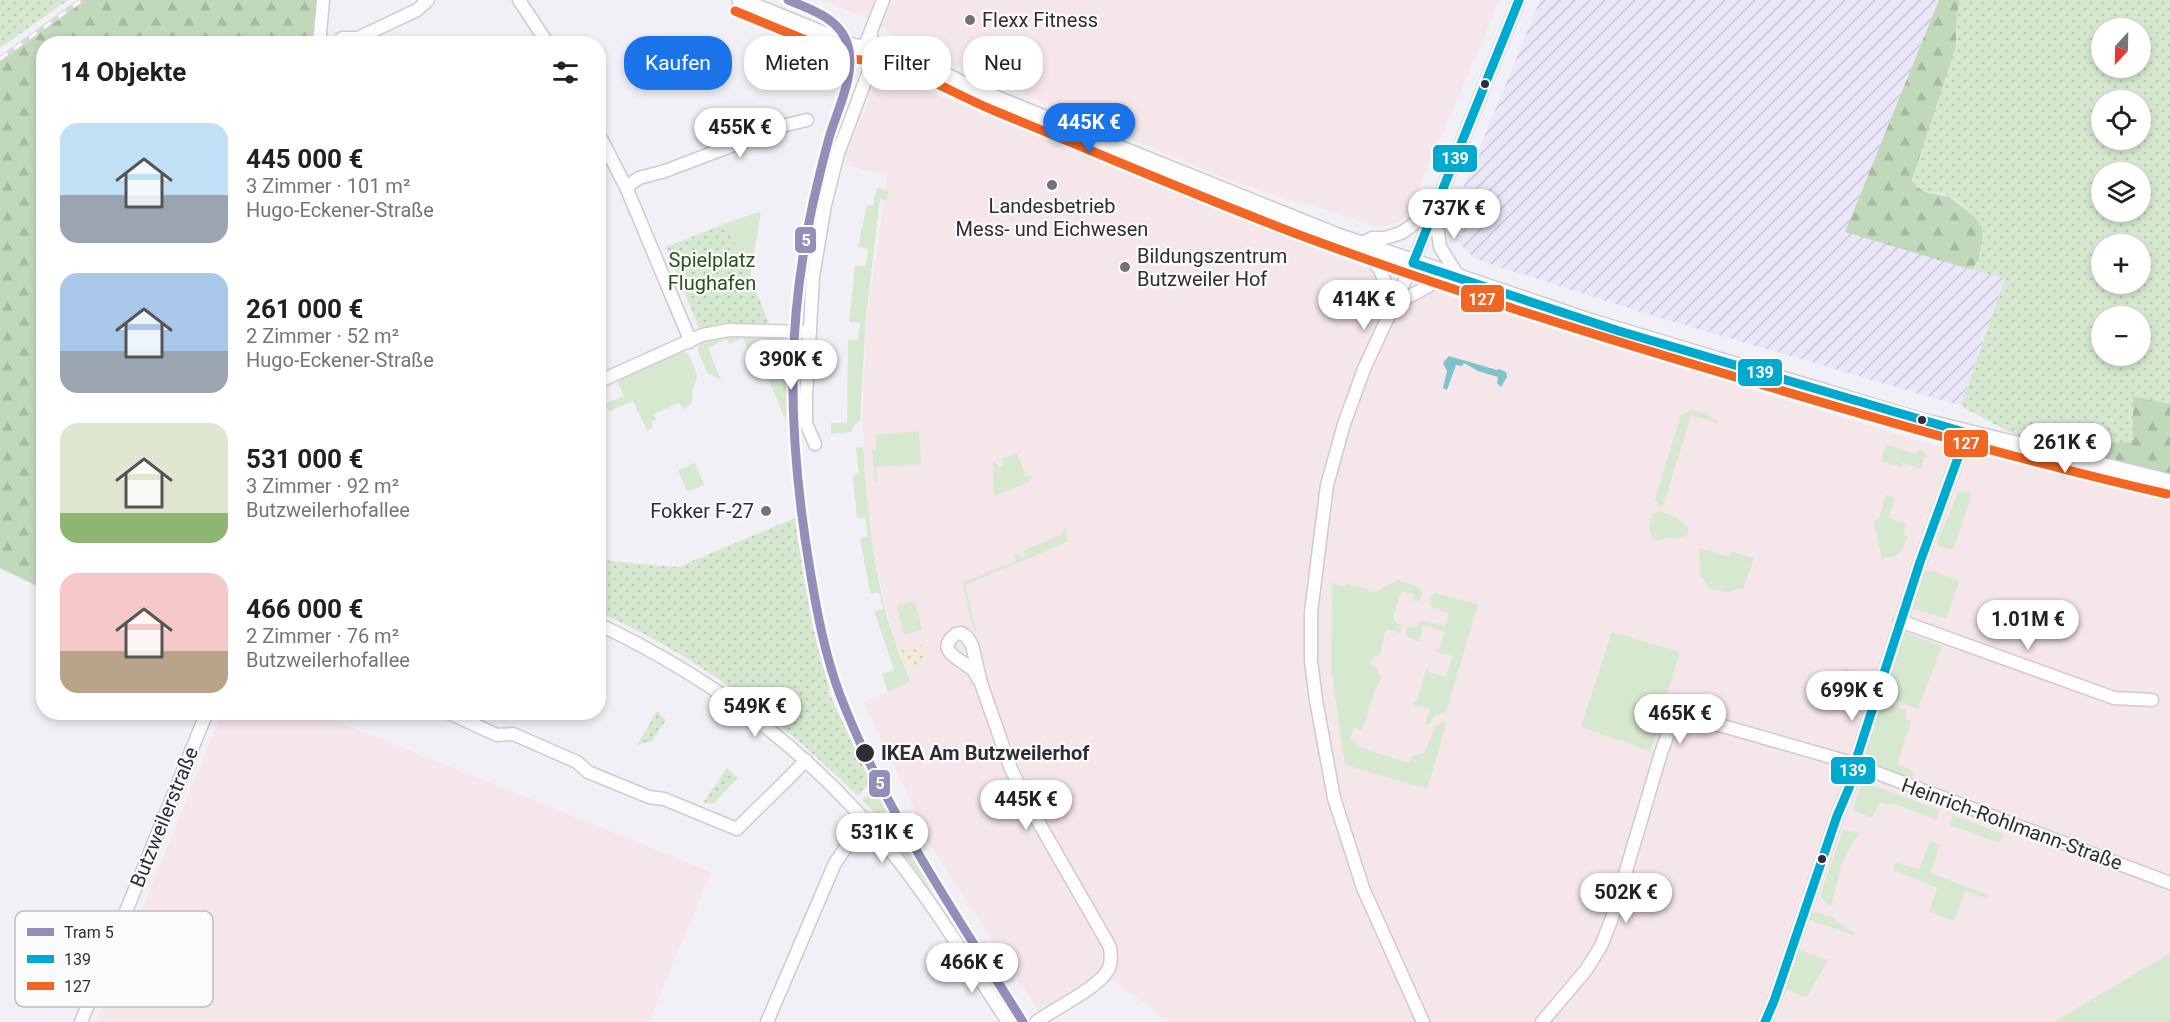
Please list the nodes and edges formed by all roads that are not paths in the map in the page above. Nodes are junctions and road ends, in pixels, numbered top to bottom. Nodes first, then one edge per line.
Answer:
1 (323, 0) edge
2 (428, 0) edge
3 (519, 0) edge
4 (740, 0) edge
5 (883, 0) edge
6 (1519, 0) edge
7 (320, 36) edge
8 (362, 36) edge
9 (543, 36) edge
10 (880, 36) edge
11 (862, 49) edge
12 (951, 85) edge
13 (864, 90) edge
14 (807, 120) dead end
15 (606, 146) edge
16 (630, 185) junction
17 (1435, 209) junction
18 (1360, 244) junction
19 (1413, 262) junction
20 (1459, 278) junction
21 (1392, 306) junction
22 (810, 332) junction
23 (689, 342) junction
24 (606, 378) edge
25 (1967, 433) junction
26 (815, 444) dead end
27 (2170, 482) edge
28 (1900, 621) junction
29 (606, 628) edge
30 (981, 683) dead end
31 (2152, 700) dead end
32 (204, 720) edge
33 (465, 720) edge
34 (806, 760) junction
35 (1854, 766) junction
36 (867, 822) junction
37 (2170, 883) edge
38 (126, 911) edge
39 (87, 1007) edge
40 (81, 1022) edge
41 (767, 1022) edge
42 (1008, 1022) edge
43 (1036, 1022) edge
44 (1423, 1022) edge
45 (1542, 1022) edge
46 (1764, 1022) edge

1 - 7 street
2 - 8 street
3 - 9 street
4 - 11 main road
5 - 10 street
6 - 17 street
12 - 18 main road
13 - 22 street
14 - 16 street
15 - 16 street
16 - 23 street
17 - 18 street
17 - 19 street
17 - 20 street
18 - 19 main road
18 - 21 street
19 - 20 main road
19 - 21 street
20 - 21 street
20 - 25 main road
21 - 44 street
22 - 23 street
22 - 26 street
23 - 24 street
25 - 27 main road
25 - 28 street
28 - 31 street
28 - 35 street
29 - 34 street
30 - 43 street
32 - 38 street, Butzweilerstraße
33 - 34 street
34 - 36 street
35 - 37 street, Heinrich-Rohlmann-Straße
35 - 45 street, Heinrich-Rohlmann-Straße
35 - 46 street
36 - 41 street
36 - 42 street
39 - 40 street, Butzweilerstraße

